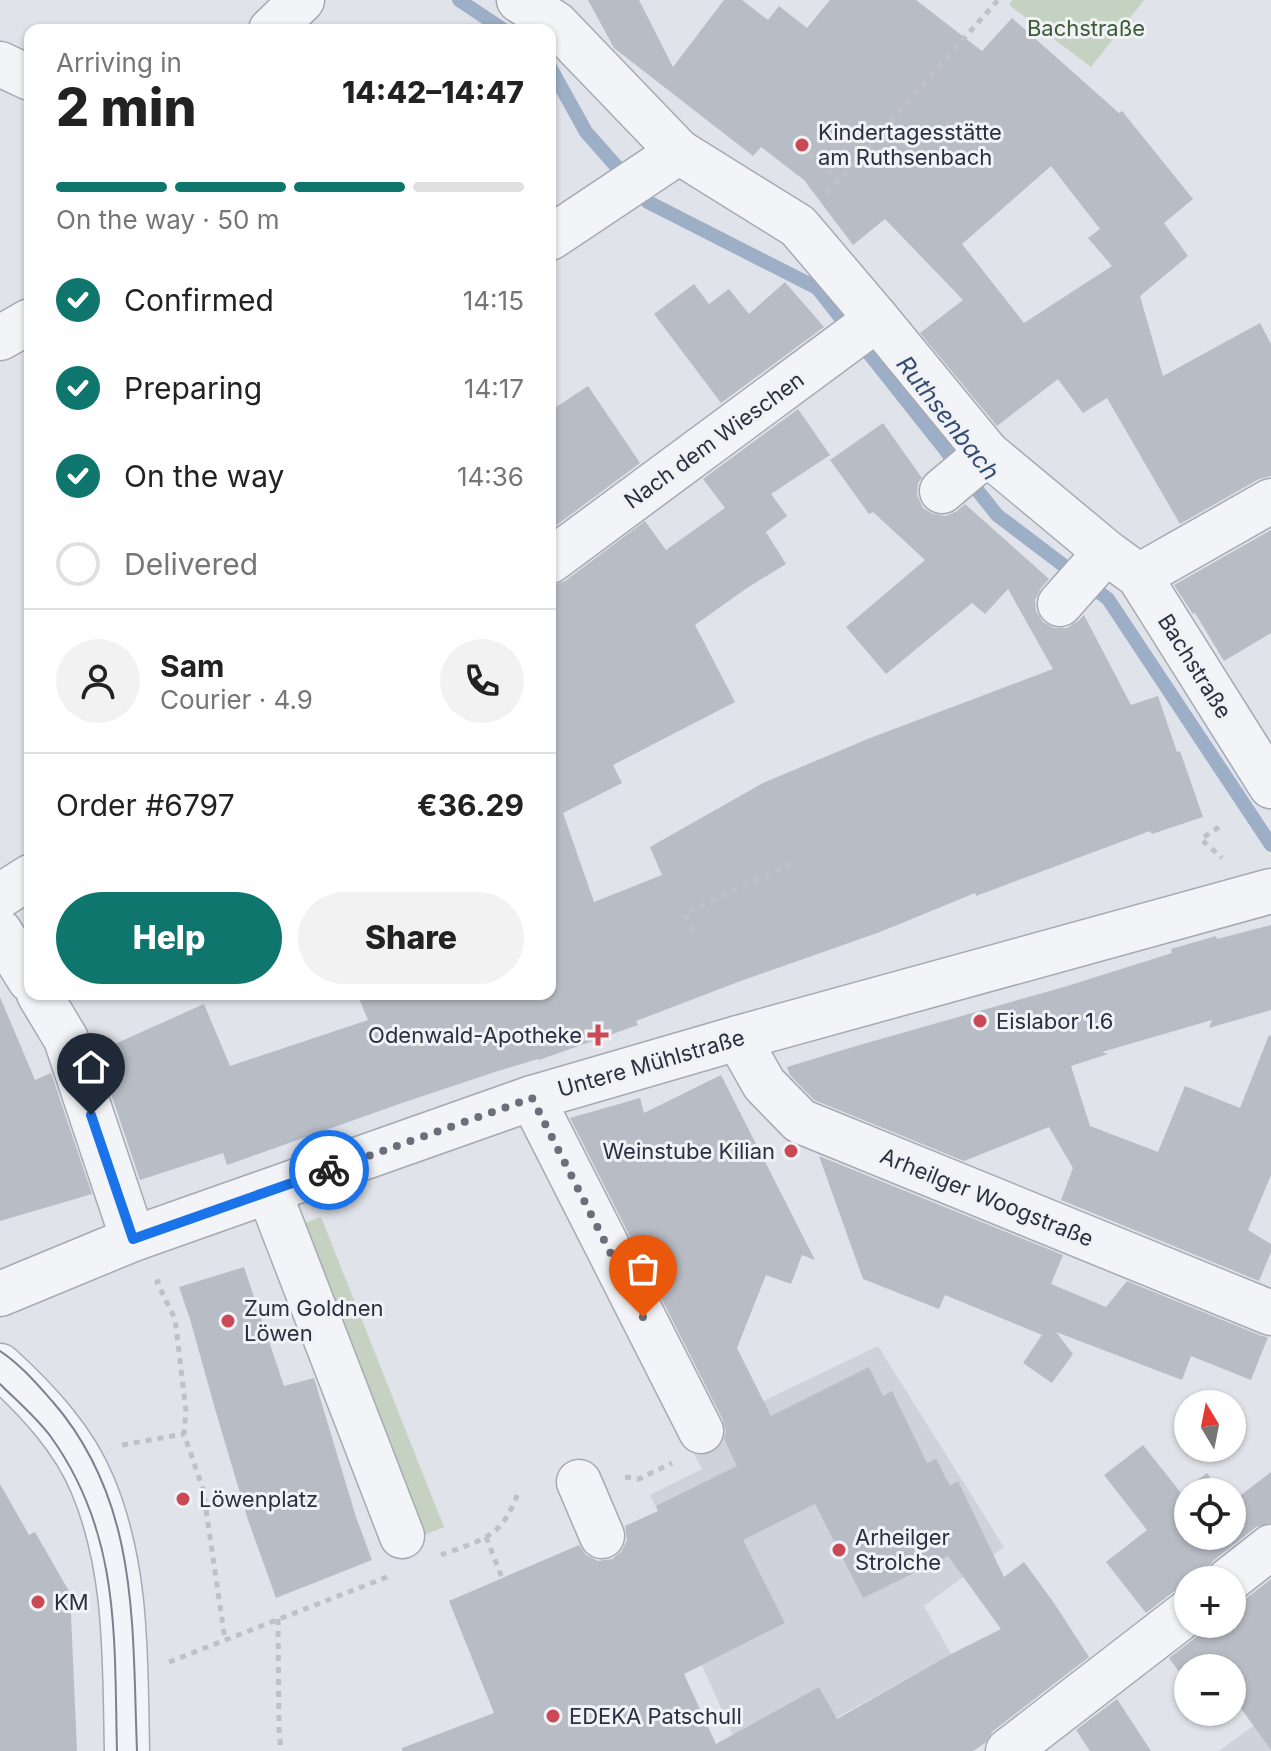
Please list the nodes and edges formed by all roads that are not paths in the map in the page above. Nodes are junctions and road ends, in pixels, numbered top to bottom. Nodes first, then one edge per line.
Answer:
1 (302, 0) edge
2 (519, 0) edge
3 (277, 24) edge
4 (0, 64) edge
5 (24, 75) edge
6 (679, 152) junction
7 (556, 234) edge
8 (877, 319) junction
9 (24, 324) edge
10 (0, 338) edge
11 (987, 453) junction
12 (942, 491) dead end
13 (1271, 501) edge
14 (556, 557) edge
15 (1123, 564) junction
16 (1060, 604) dead end
17 (1271, 786) edge
18 (24, 881) edge
19 (1271, 891) edge
20 (0, 896) edge
21 (0, 932) edge
22 (24, 970) edge
23 (43, 1000) edge
24 (738, 1038) junction
25 (532, 1098) junction
26 (269, 1192) junction
27 (133, 1239) junction
28 (0, 1294) edge
29 (1271, 1313) edge
30 (0, 1366) edge
31 (700, 1428) road end
32 (598, 1478) road end
33 (602, 1536) dead end
34 (1271, 1547) edge
35 (409, 1556) road end
36 (1246, 1567) edge
37 (1174, 1623) edge
38 (1019, 1747) edge
39 (127, 1751) edge

1 - 3 street
2 - 6 street, Bachstraße
4 - 5 street
6 - 7 street
6 - 8 street, Bachstraße
8 - 11 street, Bachstraße
8 - 14 street, Nach dem Wieschen
9 - 10 street
11 - 12 street
11 - 15 street, Bachstraße
13 - 15 street
15 - 16 street
15 - 17 street, Bachstraße
18 - 20 street
19 - 24 street, Untere Mühlstraße
21 - 22 street
23 - 27 street
24 - 25 street, Untere Mühlstraße
24 - 29 street, Arheilger Woogstraße
25 - 26 street, Untere Mühlstraße
25 - 31 street
26 - 27 street, Untere Mühlstraße
26 - 35 street
27 - 28 street, Untere Mühlstraße
30 - 39 street
32 - 33 street
34 - 36 street
37 - 38 street

